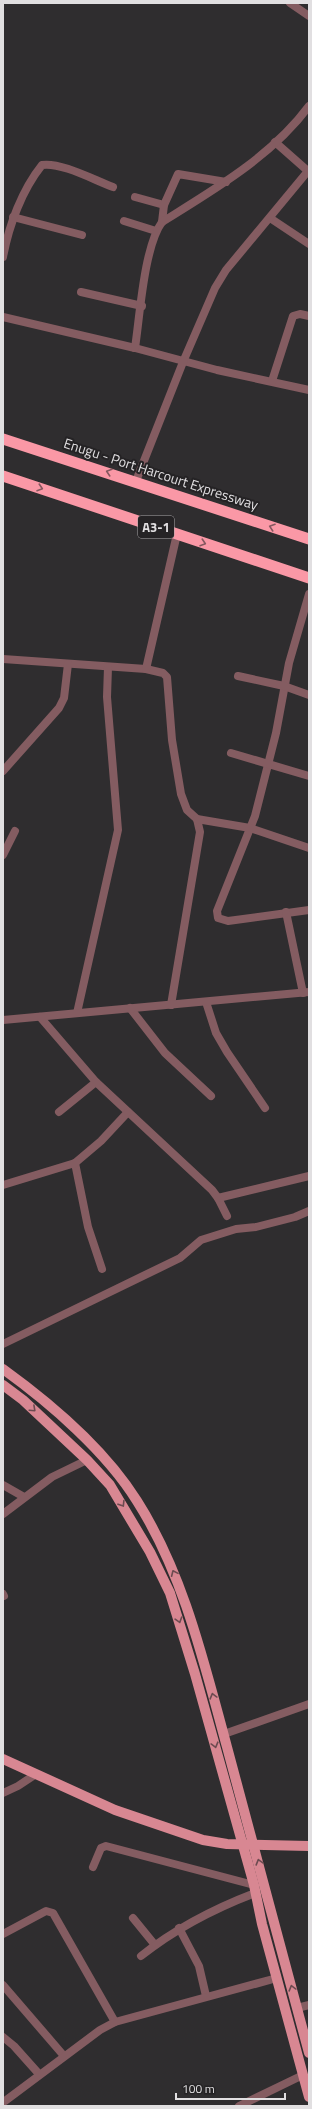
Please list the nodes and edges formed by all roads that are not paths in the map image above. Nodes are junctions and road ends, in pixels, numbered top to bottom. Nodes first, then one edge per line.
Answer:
1 (290, 3) edge
2 (309, 16) edge
3 (309, 106) edge
4 (306, 116) edge
5 (275, 142) junction
6 (309, 171) edge
7 (226, 182) junction
8 (113, 187) dead end
9 (135, 197) dead end
10 (164, 205) junction
11 (13, 217) junction
12 (270, 218) junction
13 (124, 221) dead end
14 (162, 222) junction
15 (156, 231) junction
16 (5, 235) edge
17 (82, 235) dead end
18 (309, 244) edge
19 (3, 257) edge
20 (81, 292) dead end
21 (142, 306) junction
22 (309, 316) edge
23 (3, 317) edge
24 (135, 348) junction
25 (184, 362) junction
26 (272, 381) junction
27 (309, 390) edge
28 (3, 439) edge
29 (3, 476) edge
30 (136, 481) junction
31 (177, 534) junction
32 (309, 539) edge
33 (309, 578) edge
34 (309, 594) edge
35 (3, 659) edge
36 (68, 664) junction
37 (108, 667) junction
38 (146, 669) junction
39 (238, 676) dead end
40 (284, 686) junction
41 (309, 695) edge
42 (231, 753) dead end
43 (268, 763) junction
44 (3, 771) edge
45 (309, 776) edge
46 (197, 819) junction
47 (250, 828) junction
48 (15, 831) dead end
49 (309, 848) edge
50 (3, 855) edge
51 (309, 910) edge
52 (286, 912) junction
53 (306, 993) edge
54 (206, 1002) junction
55 (171, 1005) junction
56 (130, 1008) junction
57 (77, 1013) junction
58 (40, 1017) junction
59 (3, 1020) edge
60 (96, 1082) junction
61 (211, 1096) dead end
62 (265, 1108) dead end
63 (59, 1112) dead end
64 (128, 1112) junction
65 (75, 1163) junction
66 (309, 1176) edge
67 (3, 1185) edge
68 (218, 1198) junction
69 (309, 1211) edge
70 (228, 1216) dead end
71 (102, 1269) dead end
72 (3, 1344) edge
73 (3, 1369) edge
74 (3, 1385) edge
75 (87, 1460) junction
76 (3, 1485) edge
77 (24, 1497) junction
78 (3, 1514) edge
79 (309, 1704) edge
80 (224, 1734) junction
81 (3, 1759) edge
82 (36, 1774) junction
83 (3, 1793) edge
84 (242, 1844) junction
85 (254, 1844) junction
86 (309, 1846) edge
87 (93, 1867) dead end
88 (254, 1889) junction
89 (133, 1918) dead end
90 (179, 1928) junction
91 (3, 1934) edge
92 (155, 1945) junction
93 (141, 1956) dead end
94 (277, 1978) junction
95 (3, 1986) edge
96 (206, 1996) junction
97 (309, 2005) edge
98 (297, 2008) junction
99 (115, 2022) junction
100 (3, 2037) edge
101 (309, 2053) edge
102 (64, 2056) junction
103 (39, 2074) junction
104 (303, 2075) junction
105 (309, 2097) edge
106 (6, 2102) edge
107 (239, 2106) edge

1 - 2 street
3 - 4 street
4 - 5 street
5 - 6 street
5 - 7 street
6 - 12 street
7 - 10 street
7 - 14 street
8 - 11 street
9 - 10 street
10 - 14 street
11 - 16 street
11 - 17 street
12 - 18 street
12 - 25 street
13 - 15 street
14 - 15 street
15 - 21 street
16 - 19 street
20 - 21 street
21 - 24 street
22 - 26 street
23 - 24 street
24 - 25 street
25 - 26 street
25 - 30 street
26 - 27 street
30 -> 28 highway, Enugu - Port Harcourt Expressway
29 -> 31 highway, A3-1
32 -> 30 highway, Enugu - Port Harcourt Expressway
31 -> 33 highway, A3-1
31 - 38 street
34 - 40 street
35 - 36 street
36 - 37 street
36 - 44 street
37 - 38 street
37 - 57 street
38 - 46 street
39 - 40 street
40 - 41 street
40 - 43 street
42 - 43 street
43 - 45 street
43 - 47 street
46 - 47 street
46 - 55 street
47 - 49 street
47 - 52 street
48 - 50 street
51 - 52 street
52 - 53 street
53 - 54 street
54 - 55 street
54 - 62 street
55 - 56 street
56 - 57 street
56 - 61 street
57 - 58 street
58 - 59 street
58 - 60 street
60 - 63 street
60 - 64 street
64 - 65 street
64 - 68 street
65 - 67 street
65 - 71 street
66 - 68 street
68 - 70 street
69 - 72 street
80 -> 73 main road
74 -> 75 main road
75 - 77 street
75 -> 84 main road
76 - 77 street
77 - 78 street
79 - 80 street
80 - 85 main road
81 - 82 main road
82 - 83 street
82 - 84 main road
84 - 85 main road
84 - 88 main road
85 - 86 main road
98 -> 85 main road
87 - 88 street
88 - 90 street
88 - 94 main road
89 - 92 street
90 - 92 street
90 - 96 street
91 - 99 street
92 - 93 street
94 - 96 street
94 - 104 main road
95 - 102 street
96 - 99 street
97 - 98 street
98 - 101 main road
99 - 102 street
100 - 103 street
102 - 103 street
103 - 106 street
104 - 105 main road
104 - 107 street

